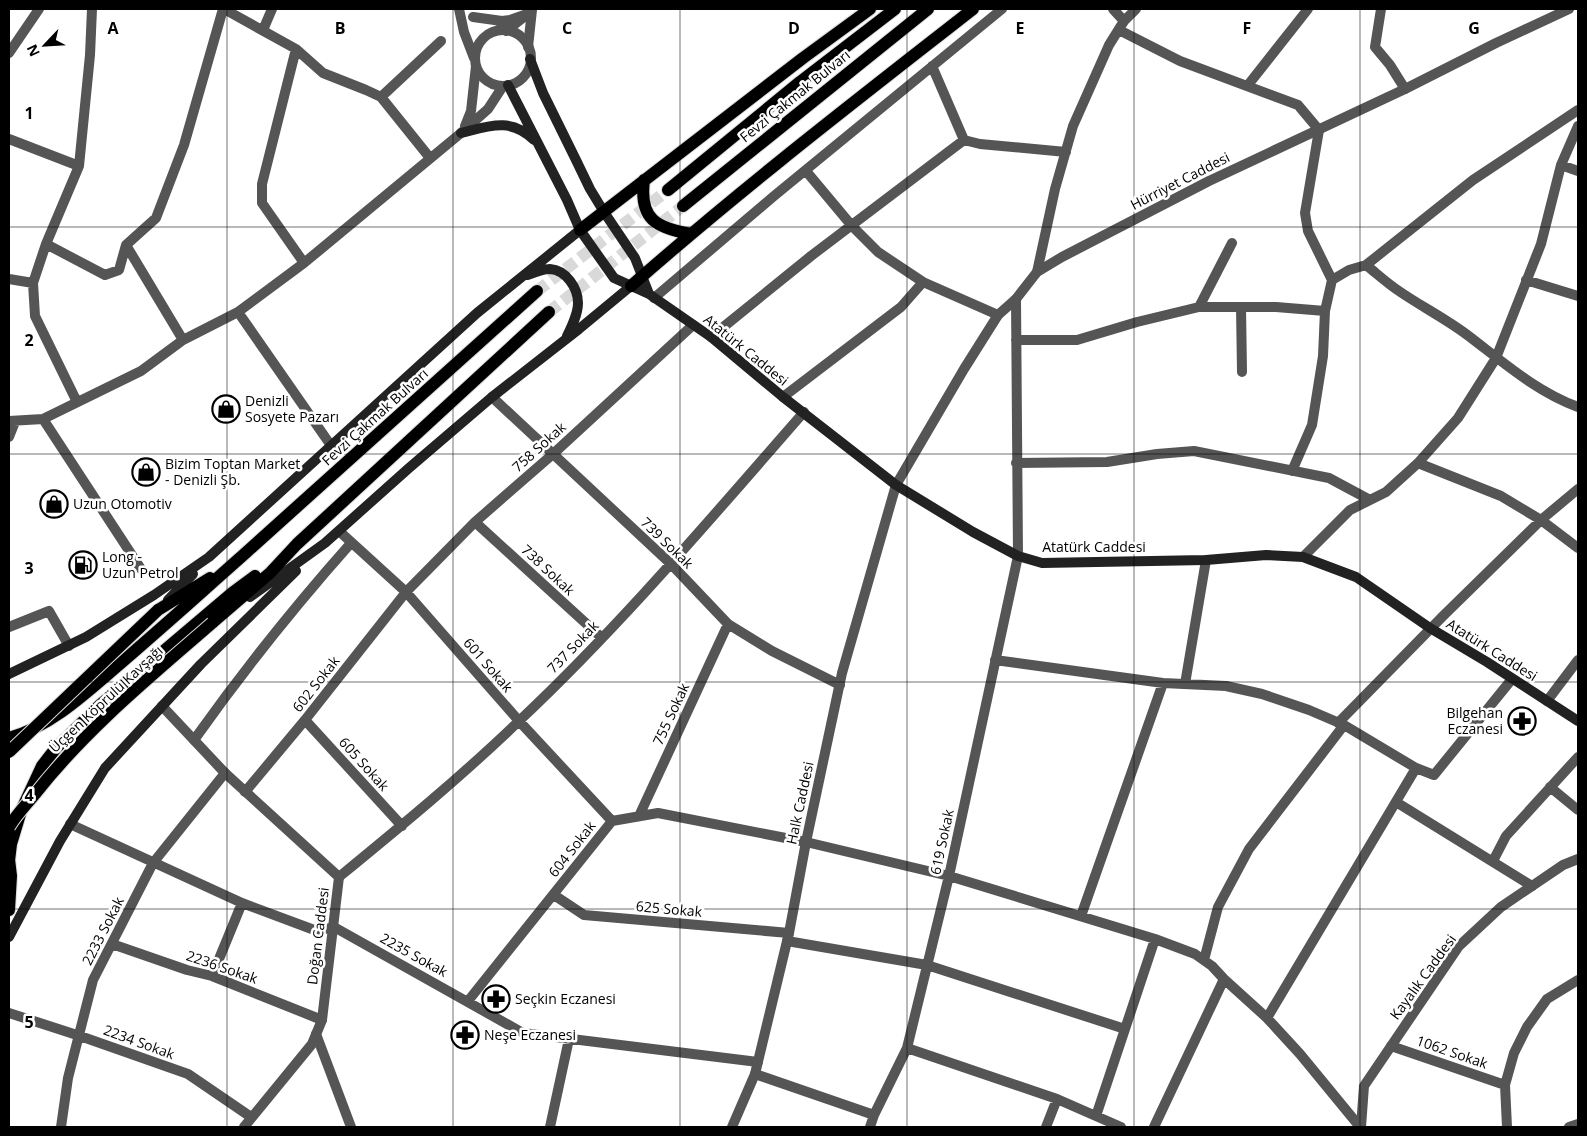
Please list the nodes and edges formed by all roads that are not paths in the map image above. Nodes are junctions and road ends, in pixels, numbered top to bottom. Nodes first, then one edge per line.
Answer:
1 (39, 9) edge
2 (92, 9) edge
3 (223, 9) edge
4 (272, 9) edge
5 (870, 9) edge
6 (895, 9) edge
7 (928, 9) edge
8 (973, 9) edge
9 (1002, 9) edge
10 (1113, 9) edge
11 (1136, 9) edge
12 (1308, 9) edge
13 (1381, 9) edge
14 (1569, 9) edge
15 (531, 11) edge
16 (464, 12) edge
17 (1122, 25) junction
18 (263, 30) junction
19 (502, 31) junction
20 (441, 40) dead end
21 (528, 47) junction
22 (296, 49) junction
23 (9, 53) edge
24 (530, 59) junction
25 (475, 63) junction
26 (932, 66) junction
27 (1248, 85) junction
28 (506, 86) junction
29 (1405, 89) junction
30 (381, 97) junction
31 (1578, 110) edge
32 (1578, 126) edge
33 (1319, 130) junction
34 (461, 133) junction
35 (9, 139) edge
36 (964, 140) junction
37 (539, 145) junction
38 (1066, 152) junction
39 (430, 158) junction
40 (1561, 165) junction
41 (79, 166) junction
42 (806, 171) junction
43 (1578, 171) edge
44 (644, 180) junction
45 (668, 190) tunnel mouth
46 (682, 206) tunnel mouth
47 (604, 212) junction
48 (852, 226) junction
49 (580, 230) junction
50 (691, 234) junction
51 (1232, 243) dead end
52 (46, 244) junction
53 (126, 245) junction
54 (304, 263) junction
55 (1366, 265) junction
56 (1037, 272) junction
57 (642, 276) junction
58 (9, 279) edge
59 (519, 280) junction
60 (1332, 280) junction
61 (1526, 280) junction
62 (923, 282) junction
63 (32, 283) junction
64 (631, 286) junction
65 (537, 291) tunnel mouth
66 (651, 296) junction
67 (1578, 296) edge
68 (1016, 299) junction
69 (1199, 307) junction
70 (1241, 307) junction
71 (1325, 311) junction
72 (238, 312) junction
73 (550, 312) tunnel mouth
74 (998, 315) junction
75 (693, 325) junction
76 (710, 336) junction
77 (566, 339) junction
78 (183, 340) junction
79 (1016, 340) junction
80 (1496, 358) junction
81 (1242, 372) dead end
82 (492, 397) junction
83 (782, 397) junction
84 (76, 402) junction
85 (1578, 407) edge
86 (804, 412) junction
87 (43, 419) junction
88 (12, 421) edge
89 (9, 437) edge
90 (332, 447) junction
91 (553, 454) junction
92 (1016, 463) junction
93 (1418, 463) junction
94 (1292, 471) junction
95 (896, 484) junction
96 (1578, 489) edge
97 (1370, 500) junction
98 (1541, 520) junction
99 (475, 522) junction
100 (339, 531) junction
101 (260, 541) junction
102 (297, 544) junction
103 (325, 544) junction
104 (351, 544) junction
105 (1578, 548) edge
106 (1018, 556) junction
107 (1303, 557) junction
108 (209, 558) junction
109 (1206, 560) junction
110 (671, 564) junction
111 (141, 569) dead end
112 (406, 592) junction
113 (158, 610) junction
114 (212, 623) junction
115 (728, 624) junction
116 (9, 627) edge
117 (1430, 628) junction
118 (602, 638) junction
119 (69, 646) junction
120 (995, 660) junction
121 (1578, 660) edge
122 (9, 674) edge
123 (1512, 678) junction
124 (1163, 683) junction
125 (1185, 684) junction
126 (840, 685) junction
127 (1547, 701) junction
128 (162, 706) junction
129 (306, 720) junction
130 (520, 721) junction
131 (1578, 721) edge
132 (1341, 724) junction
133 (9, 738) edge
134 (194, 740) junction
135 (9, 752) edge
136 (1578, 757) edge
137 (1416, 768) junction
138 (224, 773) junction
139 (1550, 787) junction
140 (245, 792) junction
141 (1396, 802) junction
142 (1578, 810) edge
143 (639, 816) junction
144 (612, 821) junction
145 (70, 824) junction
146 (402, 826) junction
147 (9, 827) edge
148 (806, 842) junction
149 (1578, 859) edge
150 (9, 860) edge
151 (1494, 861) junction
152 (152, 863) junction
153 (949, 876) junction
154 (339, 877) junction
155 (1532, 886) junction
156 (554, 895) junction
157 (242, 903) junction
158 (9, 910) edge
159 (1081, 916) junction
160 (334, 927) junction
161 (9, 937) edge
162 (788, 937) junction
163 (1155, 939) junction
164 (112, 944) junction
165 (1204, 960) junction
166 (927, 965) junction
167 (212, 976) junction
168 (1224, 979) junction
169 (1578, 980) edge
170 (468, 1001) junction
171 (9, 1013) edge
172 (1267, 1018) junction
173 (322, 1020) junction
174 (1125, 1029) junction
175 (316, 1034) junction
176 (80, 1036) junction
177 (569, 1039) junction
178 (1390, 1046) junction
179 (907, 1048) junction
180 (758, 1062) junction
181 (755, 1074) junction
182 (1505, 1085) junction
183 (1057, 1099) junction
184 (1096, 1116) junction
185 (251, 1117) junction
186 (873, 1123) edge
187 (1578, 1124) edge
188 (352, 1126) edge
189 (61, 1127) edge
190 (244, 1127) edge
191 (550, 1127) edge
192 (732, 1127) edge
193 (1046, 1127) edge
194 (1122, 1127) edge
195 (1154, 1127) edge
196 (1361, 1127) edge
197 (1508, 1127) edge
198 (1569, 1127) edge

1 - 23 street
2 - 41 street
3 - 18 street
3 - 53 street
4 - 18 street
5 - 44 main road
6 - 45 main road, Fevzi Çakmak Bulvarı
7 - 46 main road, Fevzi Çakmak Bulvarı
8 - 50 main road
9 - 26 street
10 - 17 street
11 - 17 street
12 - 27 street
13 - 29 street
14 - 29 street, Hürriyet Caddesi
15 - 16 street
15 - 19 street
15 - 21 street
16 - 19 street
16 - 25 street
17 - 27 street
17 - 38 street
18 - 22 street
19 - 21 street
19 - 25 street
20 - 30 street
21 - 24 street
22 - 30 street
22 - 54 street
24 - 28 street
24 - 47 main road
25 - 28 street
25 - 34 street
26 - 36 street
26 - 42 street
27 - 33 street
28 - 34 street
28 - 37 main road, Atatürk Caddesi
29 - 33 street, Hürriyet Caddesi
30 - 39 street
31 - 55 street
32 - 40 street
33 - 56 street, Hürriyet Caddesi
33 - 60 street
34 - 37 main road
34 - 39 street
35 - 41 street
36 - 38 street
36 - 48 street
37 - 49 main road, Atatürk Caddesi
38 - 56 street
39 - 54 street
40 - 43 street
40 - 61 street
41 - 52 street
42 - 48 street
42 - 66 street
44 - 47 main road
44 - 50 main road
47 - 49 main road
47 - 57 main road
48 - 62 street
48 - 76 street
49 - 59 main road
49 - 64 main road, Atatürk Caddesi
50 - 57 main road
51 - 69 street
52 - 53 street
52 - 63 street
53 - 78 street
54 - 72 street
55 - 60 street
55 - 80 street
56 - 68 street, Hürriyet Caddesi
57 - 64 main road
57 - 66 main road
58 - 63 street
59 - 77 main road
59 - 90 main road
60 - 71 street
61 - 67 street
61 - 80 street
62 - 74 street
62 - 83 street
63 - 84 street
64 - 66 main road, Atatürk Caddesi
64 - 77 main road
65 - 101 main road, Fevzi Çakmak Bulvarı
66 - 75 main road, Atatürk Caddesi
68 - 74 street, Hürriyet Caddesi
68 - 79 street, 619 Sokak
69 - 70 street
69 - 79 street
70 - 71 street
70 - 81 street
71 - 94 street
72 - 78 street
72 - 90 street
73 - 102 main road
74 - 95 street, Hürriyet Caddesi
75 - 76 main road, Atatürk Caddesi
75 - 91 street, 758 Sokak
76 - 83 main road, Atatürk Caddesi
77 - 82 main road
78 - 84 street
79 - 92 street, 619 Sokak
80 - 85 street
80 - 93 street
82 - 91 street, 739 Sokak
82 - 100 main road
83 - 86 main road, Atatürk Caddesi
84 - 87 street
86 - 95 main road, Atatürk Caddesi
86 - 110 street, 737 Sokak
87 - 88 street
87 - 111 street
88 - 89 street
90 - 108 main road
91 - 99 street, 758 Sokak
91 - 110 street, 739 Sokak
92 - 94 street
92 - 106 street, 619 Sokak
93 - 97 street
93 - 98 street
94 - 97 street
95 - 106 main road, Atatürk Caddesi
95 - 126 street, Halk Caddesi
96 - 98 street
97 - 107 street
98 - 105 street
98 - 117 street
99 - 112 street, 758 Sokak
99 - 118 street, 738 Sokak
100 - 103 main road
100 - 104 street, 601 Sokak
101 - 113 main road, Üçgen Köprülü Kavşağı
101 - 133 main road, Fevzi Çakmak Bulvarı
102 - 114 main road
102 - 150 main road
103 - 114 main road
103 - 128 main road
104 - 112 street, 601 Sokak
104 - 134 street
106 - 109 main road, Atatürk Caddesi
106 - 120 street, 619 Sokak
107 - 109 main road, Atatürk Caddesi
107 - 117 main road, Atatürk Caddesi
108 - 113 main road
108 - 119 main road
109 - 125 street
110 - 115 street, 739 Sokak
110 - 118 street, 737 Sokak
112 - 129 street, 602 Sokak
112 - 130 street, 601 Sokak
113 - 135 main road, Üçgen Köprülü Kavşağı, bridge
114 - 147 main road, Üçgen Köprülü Kavşağı, bridge
115 - 126 street, 739 Sokak
115 - 143 street, 755 Sokak
116 - 119 street
117 - 123 main road, Atatürk Caddesi
117 - 132 street
118 - 130 street, 737 Sokak
119 - 122 main road
120 - 124 street
120 - 153 street, 619 Sokak
121 - 127 street
123 - 127 main road, Atatürk Caddesi
123 - 137 street
124 - 125 street
124 - 159 street
125 - 132 street
126 - 148 street, Halk Caddesi
127 - 131 main road, Atatürk Caddesi
128 - 134 street, Doğan Caddesi
128 - 145 main road
129 - 140 street, 602 Sokak
129 - 146 street, 605 Sokak
130 - 144 street, 601 Sokak
130 - 146 street, 737 Sokak
132 - 137 street
132 - 165 street
134 - 138 street, Doğan Caddesi
136 - 139 street
137 - 141 street
138 - 140 street, Doğan Caddesi
138 - 152 street, 2233 Sokak
139 - 142 street
139 - 151 street
140 - 154 street, Doğan Caddesi
141 - 151 street
141 - 172 street
143 - 144 street, 604 Sokak
143 - 148 street, 604 Sokak
144 - 156 street, 604 Sokak
145 - 152 street
145 - 161 main road
146 - 154 street, 737 Sokak
148 - 153 street, 604 Sokak
148 - 162 street, Halk Caddesi
149 - 155 street, Kayalık Caddesi
150 - 158 main road
151 - 155 street
152 - 157 street
152 - 164 street, 2233 Sokak
153 - 159 street, 604 Sokak
153 - 166 street, 619 Sokak
154 - 160 street, Doğan Caddesi
155 - 178 street, Kayalık Caddesi
156 - 162 street, 625 Sokak
156 - 170 street, 604 Sokak
157 - 160 street
157 - 167 street
159 - 163 street, 604 Sokak
160 - 170 street, 2235 Sokak
160 - 173 street, Doğan Caddesi
162 - 166 street, 625 Sokak
162 - 180 street, Halk Caddesi
163 - 165 street, 604 Sokak
163 - 174 street
164 - 167 street, 2236 Sokak
164 - 176 street, 2233 Sokak
165 - 168 street, 604 Sokak
166 - 174 street, 625 Sokak
166 - 179 street, 619 Sokak
167 - 173 street, 2236 Sokak
168 - 172 street, 604 Sokak
168 - 195 street
169 - 182 street
170 - 177 street, 2235 Sokak
171 - 176 street, 2234 Sokak
172 - 196 street, 604 Sokak
173 - 175 street, Doğan Caddesi
174 - 184 street
175 - 185 street, Doğan Caddesi
175 - 188 street
176 - 185 street, 2234 Sokak
176 - 189 street, 2233 Sokak
177 - 180 street, 2235 Sokak
177 - 191 street
178 - 182 street, 1062 Sokak
178 - 196 street, Kayalık Caddesi
179 - 183 street
179 - 186 street, 619 Sokak
180 - 181 street, Halk Caddesi
181 - 186 street
181 - 192 street, Halk Caddesi
182 - 197 street
183 - 184 street
183 - 193 street
184 - 194 street
185 - 190 street, Doğan Caddesi
187 - 198 street

